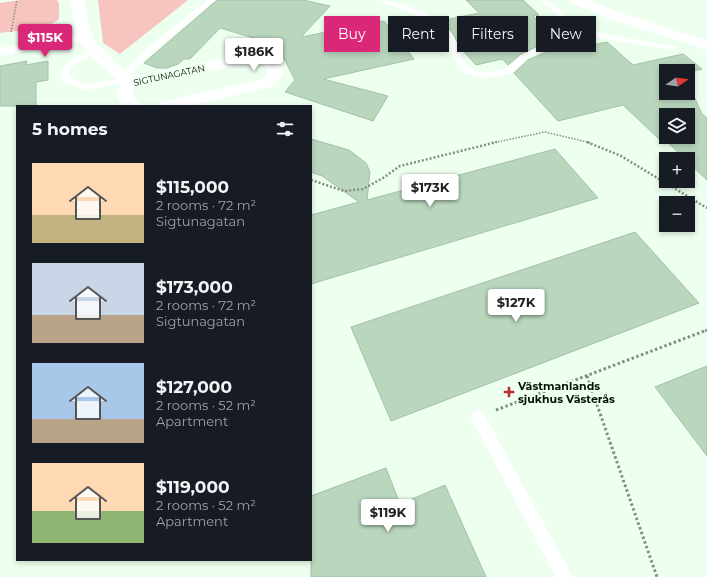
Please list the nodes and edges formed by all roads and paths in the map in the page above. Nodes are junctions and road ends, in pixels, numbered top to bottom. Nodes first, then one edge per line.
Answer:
1 (17, 0) edge
2 (76, 0) edge
3 (212, 0) edge
4 (378, 0) edge
5 (544, 0) edge
6 (576, 0) edge
7 (563, 16) edge
8 (83, 34) junction
9 (12, 35) edge
10 (596, 35) edge
11 (707, 46) edge
12 (673, 48) dead end
13 (536, 51) edge
14 (0, 52) edge
15 (125, 80) junction
16 (132, 105) edge
17 (171, 105) edge
18 (312, 180) edge
19 (707, 208) edge
20 (707, 330) edge
21 (587, 376) junction
22 (478, 417) joint
23 (565, 577) edge
24 (657, 577) edge

1 - 9 path
2 - 8 street, SIGTUNAGATAN
3 - 15 lane
4 - 13 lane
5 - 7 lane
6 - 11 street
8 - 14 street
8 - 15 street, SIGTUNAGATAN
8 - 15 lane
10 - 12 lane
15 - 16 street, SIGTUNAGATAN
15 - 17 street, SIGTUNAGATAN
18 - 19 path
20 - 21 path
21 - 22 path
21 - 24 path
22 - 23 lane

